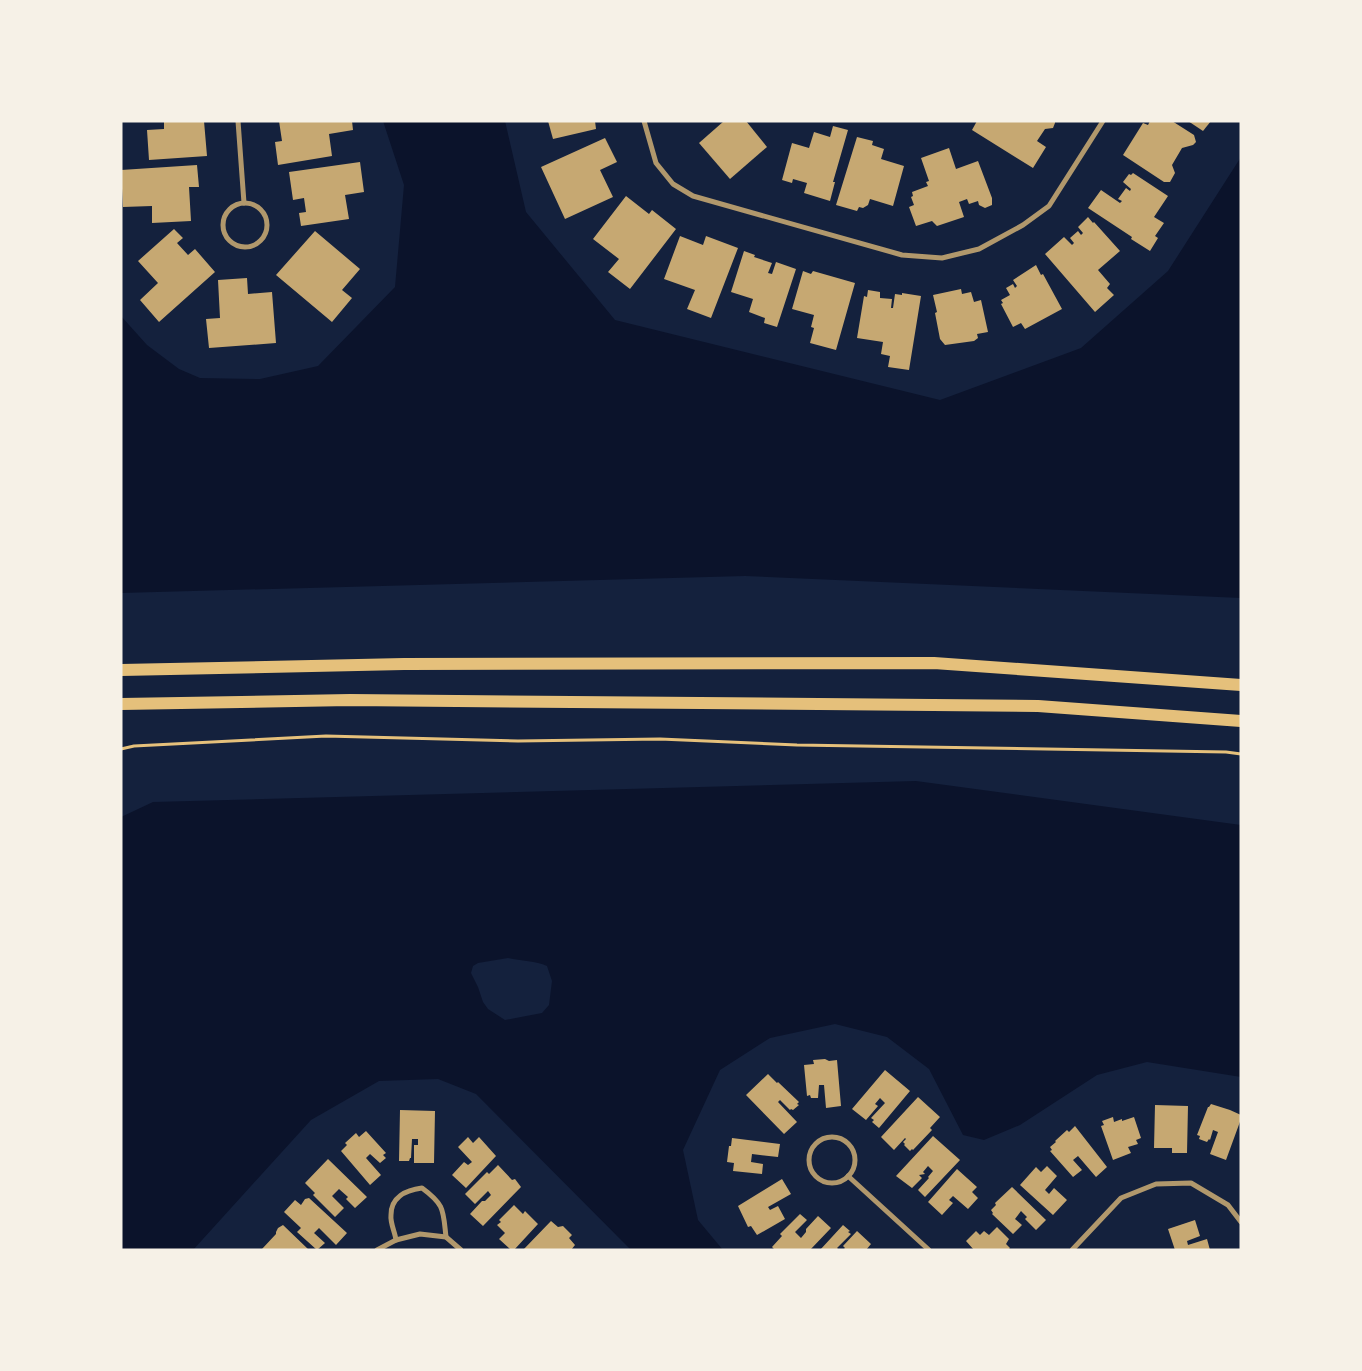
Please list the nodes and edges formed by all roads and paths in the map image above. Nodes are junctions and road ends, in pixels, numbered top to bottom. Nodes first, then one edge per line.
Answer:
1 (238, 121) edge
2 (644, 121) edge
3 (1103, 121) edge
4 (244, 204) junction
5 (121, 670) edge
6 (1241, 685) edge
7 (121, 704) edge
8 (1241, 721) edge
9 (121, 749) edge
10 (1241, 754) edge
11 (848, 1176) junction
12 (1241, 1222) edge
13 (446, 1237) junction
14 (396, 1240) junction
15 (377, 1250) edge
16 (461, 1250) edge
17 (929, 1250) edge
18 (1072, 1250) edge

1 - 4 street
2 - 3 street
4 - 4 street
5 - 6 main road
7 - 8 main road
9 - 10 path
11 - 11 street
11 - 17 street
12 - 18 street
13 - 14 street
13 - 14 street
13 - 16 street
14 - 15 street

